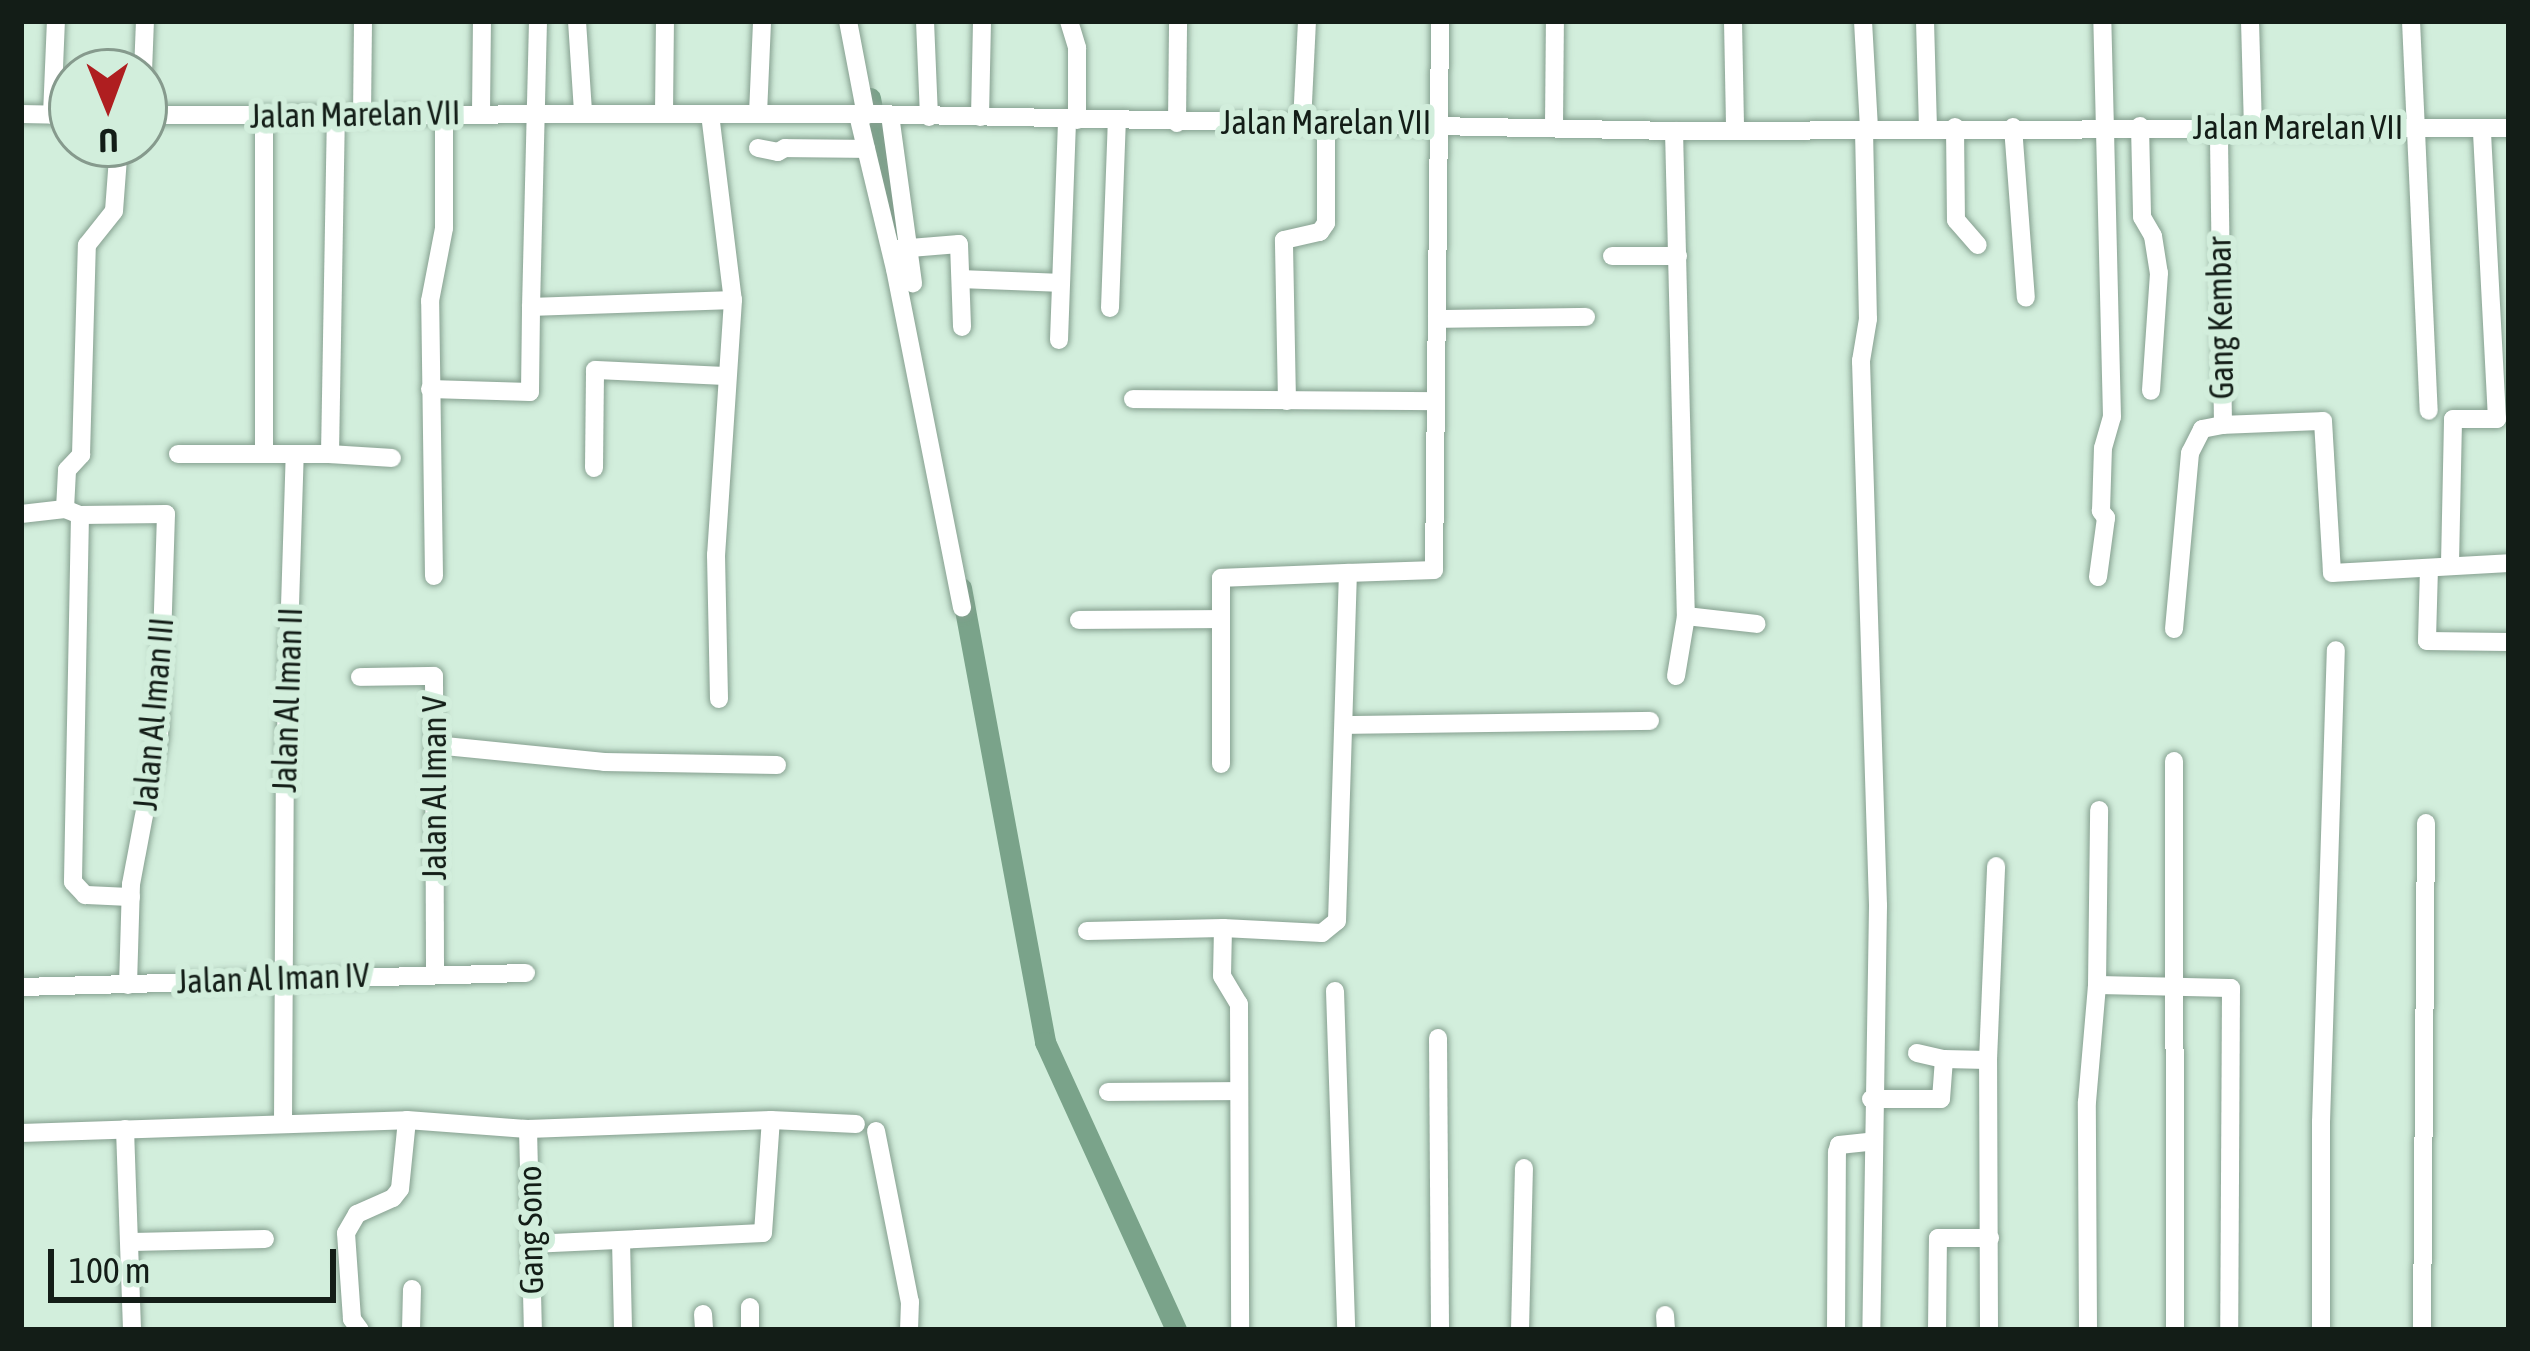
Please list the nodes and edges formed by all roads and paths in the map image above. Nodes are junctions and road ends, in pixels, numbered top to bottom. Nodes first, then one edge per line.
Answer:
1 (363, 21) edge
2 (482, 21) edge
3 (538, 21) edge
4 (577, 21) edge
5 (664, 21) edge
6 (762, 21) edge
7 (848, 21) edge
8 (925, 21) edge
9 (982, 21) edge
10 (1069, 21) edge
11 (1178, 21) edge
12 (1306, 21) edge
13 (1440, 21) edge
14 (1555, 21) edge
15 (1733, 21) edge
16 (1863, 21) edge
17 (1925, 21) edge
18 (2102, 21) edge
19 (2250, 21) edge
20 (2411, 21) edge
21 (583, 112) junction
22 (481, 113) junction
23 (538, 113) junction
24 (664, 113) junction
25 (444, 114) junction
26 (710, 114) junction
27 (758, 114) junction
28 (168, 115) edge
29 (874, 115) junction
30 (929, 116) junction
31 (264, 117) junction
32 (980, 117) junction
33 (336, 118) junction
34 (362, 118) junction
35 (1072, 120) junction
36 (1117, 121) junction
37 (1326, 122) junction
38 (1439, 122) junction
39 (1177, 123) junction
40 (1302, 123) junction
41 (1554, 126) junction
42 (2108, 126) junction
43 (2140, 126) junction
44 (1955, 127) junction
45 (2013, 127) junction
46 (2219, 128) junction
47 (2253, 128) junction
48 (2417, 128) junction
49 (2482, 128) junction
50 (2509, 128) edge
51 (1928, 129) junction
52 (1735, 130) junction
53 (1866, 130) junction
54 (1674, 131) junction
55 (758, 148) dead end
56 (866, 149) junction
57 (117, 168) edge
58 (1978, 245) dead end
59 (899, 248) junction
60 (1612, 256) dead end
61 (1678, 256) junction
62 (962, 279) junction
63 (913, 283) dead end
64 (1061, 283) junction
65 (2026, 298) dead end
66 (734, 300) junction
67 (531, 307) junction
68 (1110, 308) dead end
69 (1586, 317) dead end
70 (1437, 319) junction
71 (962, 328) dead end
72 (1059, 340) dead end
73 (728, 376) junction
74 (430, 389) junction
75 (2151, 391) dead end
76 (1133, 399) dead end
77 (1287, 400) junction
78 (1436, 401) junction
79 (2428, 411) dead end
80 (2503, 419) edge
81 (2223, 425) junction
82 (178, 454) dead end
83 (264, 454) junction
84 (296, 454) junction
85 (330, 454) junction
86 (392, 458) dead end
87 (594, 468) dead end
88 (72, 512) junction
89 (21, 514) edge
90 (2509, 563) edge
91 (2450, 564) junction
92 (2429, 568) junction
93 (1348, 573) junction
94 (434, 576) dead end
95 (2098, 577) dead end
96 (962, 607) dead end
97 (1686, 616) junction
98 (1220, 619) junction
99 (1079, 620) dead end
100 (1757, 624) dead end
101 (2174, 629) dead end
102 (2509, 642) edge
103 (2336, 650) dead end
104 (1676, 676) dead end
105 (360, 677) dead end
106 (719, 699) dead end
107 (1650, 721) dead end
108 (1346, 725) junction
109 (435, 746) junction
110 (2174, 761) dead end
111 (1221, 764) dead end
112 (777, 765) dead end
113 (2099, 810) dead end
114 (2426, 823) dead end
115 (1996, 866) dead end
116 (130, 897) junction
117 (1223, 928) junction
118 (1087, 931) dead end
119 (526, 973) dead end
120 (435, 974) junction
121 (284, 977) junction
122 (128, 985) junction
123 (2097, 985) junction
124 (21, 986) edge
125 (2175, 988) junction
126 (1335, 991) dead end
127 (1438, 1038) dead end
128 (1917, 1053) dead end
129 (1944, 1059) junction
130 (1988, 1060) junction
131 (1239, 1091) junction
132 (1108, 1092) dead end
133 (1871, 1099) junction
134 (407, 1120) junction
135 (771, 1120) junction
136 (283, 1123) junction
137 (856, 1124) dead end
138 (125, 1129) junction
139 (528, 1129) junction
140 (876, 1131) dead end
141 (21, 1133) edge
142 (1870, 1142) junction
143 (1524, 1168) dead end
144 (1990, 1238) junction
145 (265, 1239) dead end
146 (621, 1240) junction
147 (132, 1242) junction
148 (531, 1244) junction
149 (412, 1289) dead end
150 (750, 1307) dead end
151 (132, 1330) edge
152 (360, 1330) edge
153 (411, 1330) edge
154 (533, 1330) edge
155 (622, 1330) edge
156 (750, 1330) edge
157 (909, 1330) edge
158 (1240, 1330) edge
159 (1346, 1330) edge
160 (1440, 1330) edge
161 (1520, 1330) edge
162 (1836, 1330) edge
163 (1870, 1330) edge
164 (1937, 1330) edge
165 (1989, 1330) edge
166 (2088, 1330) edge
167 (2175, 1330) edge
168 (2229, 1330) edge
169 (2321, 1330) edge
170 (2422, 1330) edge

1 - 34 street
2 - 22 street
3 - 23 street
4 - 21 street
5 - 24 street
6 - 27 street
7 - 29 street
8 - 30 street
9 - 32 street
10 - 35 street
11 - 39 street
12 - 40 street
13 - 38 street
14 - 41 street
15 - 52 street
16 - 53 street
17 - 51 street
18 - 42 street
19 - 47 street
20 - 48 street
21 - 23 street, Jalan Marelan VII
21 - 24 street, Jalan Marelan VII
22 - 23 street, Jalan Marelan VII
22 - 25 street, Jalan Marelan VII
23 - 67 street
24 - 26 street, Jalan Marelan VII
25 - 34 street, Jalan Marelan VII
25 - 74 street
26 - 27 street, Jalan Marelan VII
26 - 66 street
27 - 29 street, Jalan Marelan VII
28 - 31 street, Jalan Marelan VII
29 - 30 street, Jalan Marelan VII
29 - 56 street
29 - 59 street
30 - 32 street, Jalan Marelan VII
31 - 33 street, Jalan Marelan VII
31 - 83 street
32 - 35 street, Jalan Marelan VII
33 - 34 street, Jalan Marelan VII
33 - 85 street
35 - 36 street, Jalan Marelan VII
35 - 64 street
36 - 39 street, Jalan Marelan VII
36 - 68 street
37 - 38 street, Jalan Marelan VII
37 - 40 street, Jalan Marelan VII
37 - 77 street
38 - 41 street, Jalan Marelan VII
38 - 70 street
39 - 40 street, Jalan Marelan VII
41 - 54 street, Jalan Marelan VII
42 - 43 street, Jalan Marelan VII
42 - 45 street, Jalan Marelan VII
42 - 95 street
43 - 46 street, Jalan Marelan VII
43 - 75 street
44 - 45 street, Jalan Marelan VII
44 - 51 street, Jalan Marelan VII
44 - 58 street
45 - 65 street
46 - 47 street, Jalan Marelan VII
46 - 81 street, Gang Kembar
47 - 48 street, Jalan Marelan VII
48 - 49 street, Jalan Marelan VII
48 - 79 street
49 - 50 street, Jalan Marelan VII
49 - 80 street
51 - 53 street, Jalan Marelan VII
52 - 53 street, Jalan Marelan VII
52 - 54 street, Jalan Marelan VII
53 - 133 street
54 - 61 street
55 - 56 street
56 - 59 street
57 - 88 street
59 - 62 street
59 - 63 street
59 - 96 street
60 - 61 street
61 - 97 street
62 - 64 street
62 - 71 street
64 - 72 street
66 - 67 street
66 - 73 street
67 - 74 street
69 - 70 street
70 - 78 street
73 - 87 street
73 - 106 street
74 - 94 street
76 - 77 street
77 - 78 street
78 - 93 street
80 - 91 street
81 - 92 street
81 - 101 street, Gang Kembar
82 - 83 street
83 - 84 street
84 - 85 street
84 - 121 street, Jalan Al Iman II
85 - 86 street
88 - 89 street
88 - 116 street
88 - 116 street, Jalan Al Iman III
90 - 91 street
91 - 92 street
92 - 102 street
93 - 98 street
93 - 108 street
97 - 100 street
97 - 104 street
98 - 99 street
98 - 111 street
103 - 169 street
105 - 109 street, Jalan Al Iman V
107 - 108 street
108 - 117 street
109 - 112 street
109 - 120 street, Jalan Al Iman V
110 - 125 street
113 - 123 street
114 - 170 street
115 - 130 street
116 - 122 street, Jalan Al Iman III
117 - 118 street
117 - 131 street
119 - 120 street, Jalan Al Iman IV
120 - 121 street, Jalan Al Iman IV
121 - 122 street, Jalan Al Iman IV
121 - 136 street, Jalan Al Iman II
122 - 124 street, Jalan Al Iman IV
123 - 125 street
123 - 166 street
125 - 167 street
125 - 168 street
126 - 159 street
127 - 160 street
128 - 129 street
129 - 130 street
129 - 133 street
130 - 144 street
131 - 132 street
131 - 158 street
133 - 142 street
134 - 136 street
134 - 139 street
134 - 152 street
135 - 137 street
135 - 139 street
135 - 146 street
136 - 138 street
138 - 141 street
138 - 147 street
139 - 148 street, Gang Sono
140 - 157 street
142 - 162 street
142 - 163 street
143 - 161 street
144 - 164 street
144 - 165 street
145 - 147 street
146 - 148 street
146 - 155 street
147 - 151 street
148 - 154 street, Gang Sono
149 - 153 street
150 - 156 street

